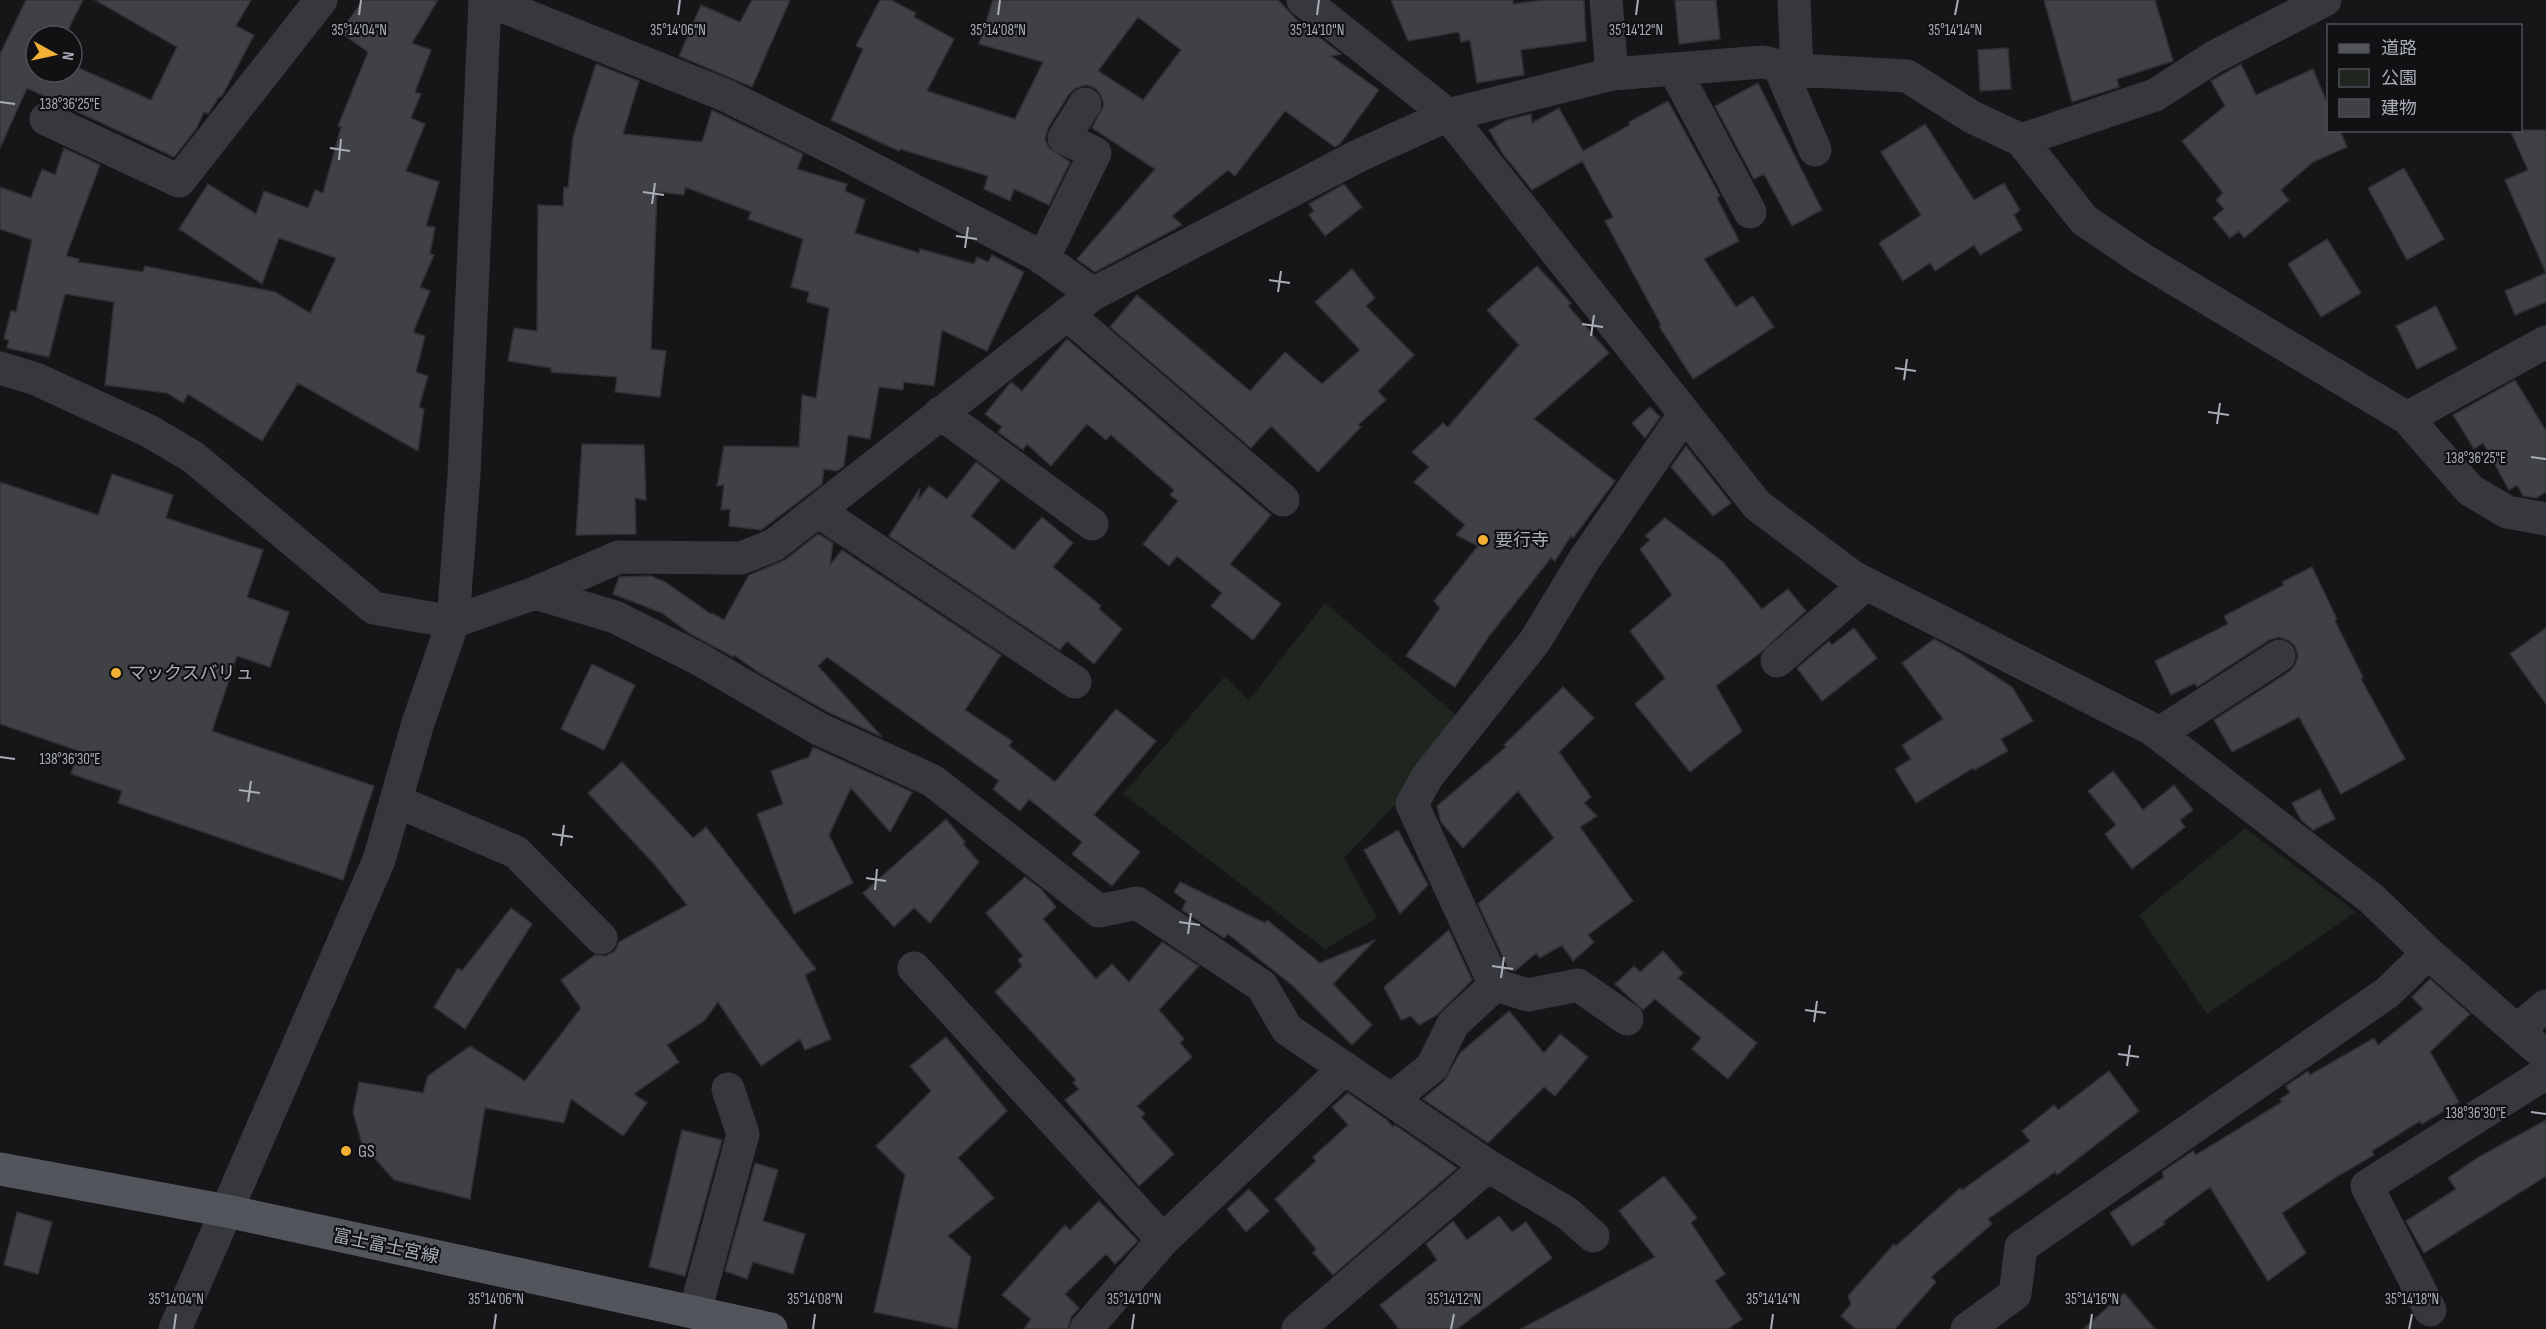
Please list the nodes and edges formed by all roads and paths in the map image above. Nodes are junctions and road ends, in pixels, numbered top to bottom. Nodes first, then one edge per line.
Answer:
1 (321, 0) edge
2 (486, 0) edge
3 (1303, 0) edge
4 (1606, 0) edge
5 (1794, 0) edge
6 (2325, 0) edge
7 (1788, 68) junction
8 (1674, 69) junction
9 (1612, 74) junction
10 (1085, 104) dead end
11 (1448, 115) junction
12 (46, 119) dead end
13 (2021, 140) junction
14 (1815, 150) dead end
15 (1750, 212) dead end
16 (1043, 259) junction
17 (1093, 294) junction
18 (1067, 314) junction
19 (2546, 342) edge
20 (0, 368) edge
21 (940, 413) junction
22 (1684, 415) junction
23 (2408, 418) junction
24 (1283, 500) dead end
25 (818, 511) junction
26 (2546, 519) edge
27 (1092, 524) dead end
28 (1866, 584) junction
29 (535, 593) junction
30 (453, 622) junction
31 (2279, 656) dead end
32 (1777, 660) dead end
33 (1075, 682) dead end
34 (2158, 734) junction
35 (396, 801) junction
36 (601, 938) dead end
37 (2428, 953) junction
38 (914, 968) dead end
39 (1495, 985) junction
40 (2546, 1006) edge
41 (1627, 1018) dead end
42 (2517, 1030) junction
43 (2546, 1056) edge
44 (1345, 1068) junction
45 (2546, 1073) edge
46 (728, 1089) dead end
47 (1391, 1100) junction
48 (1488, 1166) junction
49 (0, 1168) edge
50 (227, 1211) junction
51 (1593, 1236) dead end
52 (1163, 1240) junction
53 (2430, 1310) dead end
54 (695, 1312) junction
55 (175, 1329) edge
56 (771, 1329) edge
57 (1086, 1329) edge
58 (1298, 1329) edge
59 (1966, 1329) edge

1 - 12 street
2 - 16 street
2 - 30 street
3 - 11 street
4 - 9 street
5 - 7 street
6 - 13 street
7 - 8 street
7 - 13 street
7 - 14 street
8 - 9 street
8 - 15 street
9 - 11 street
10 - 16 street
11 - 17 street
11 - 22 street
13 - 23 street
16 - 17 street
17 - 18 street
18 - 21 street
18 - 24 street
19 - 23 street
20 - 30 street
21 - 25 street
21 - 27 street
22 - 28 street
22 - 39 street
23 - 26 street
25 - 29 street
25 - 33 street
28 - 32 street
28 - 34 street
29 - 30 street
29 - 44 street
30 - 35 street
31 - 34 street
34 - 37 street
35 - 36 street
35 - 50 street
37 - 42 street
37 - 59 street
38 - 52 street
39 - 41 street
39 - 47 street
40 - 42 street
42 - 43 street
44 - 47 street
44 - 52 street
45 - 53 street
46 - 54 street
47 - 48 street
48 - 51 street
48 - 58 street
49 - 50 main road, 富士富士宮線
50 - 54 main road, 富士富士宮線
50 - 55 street
52 - 57 street
54 - 56 main road, 富士富士宮線

